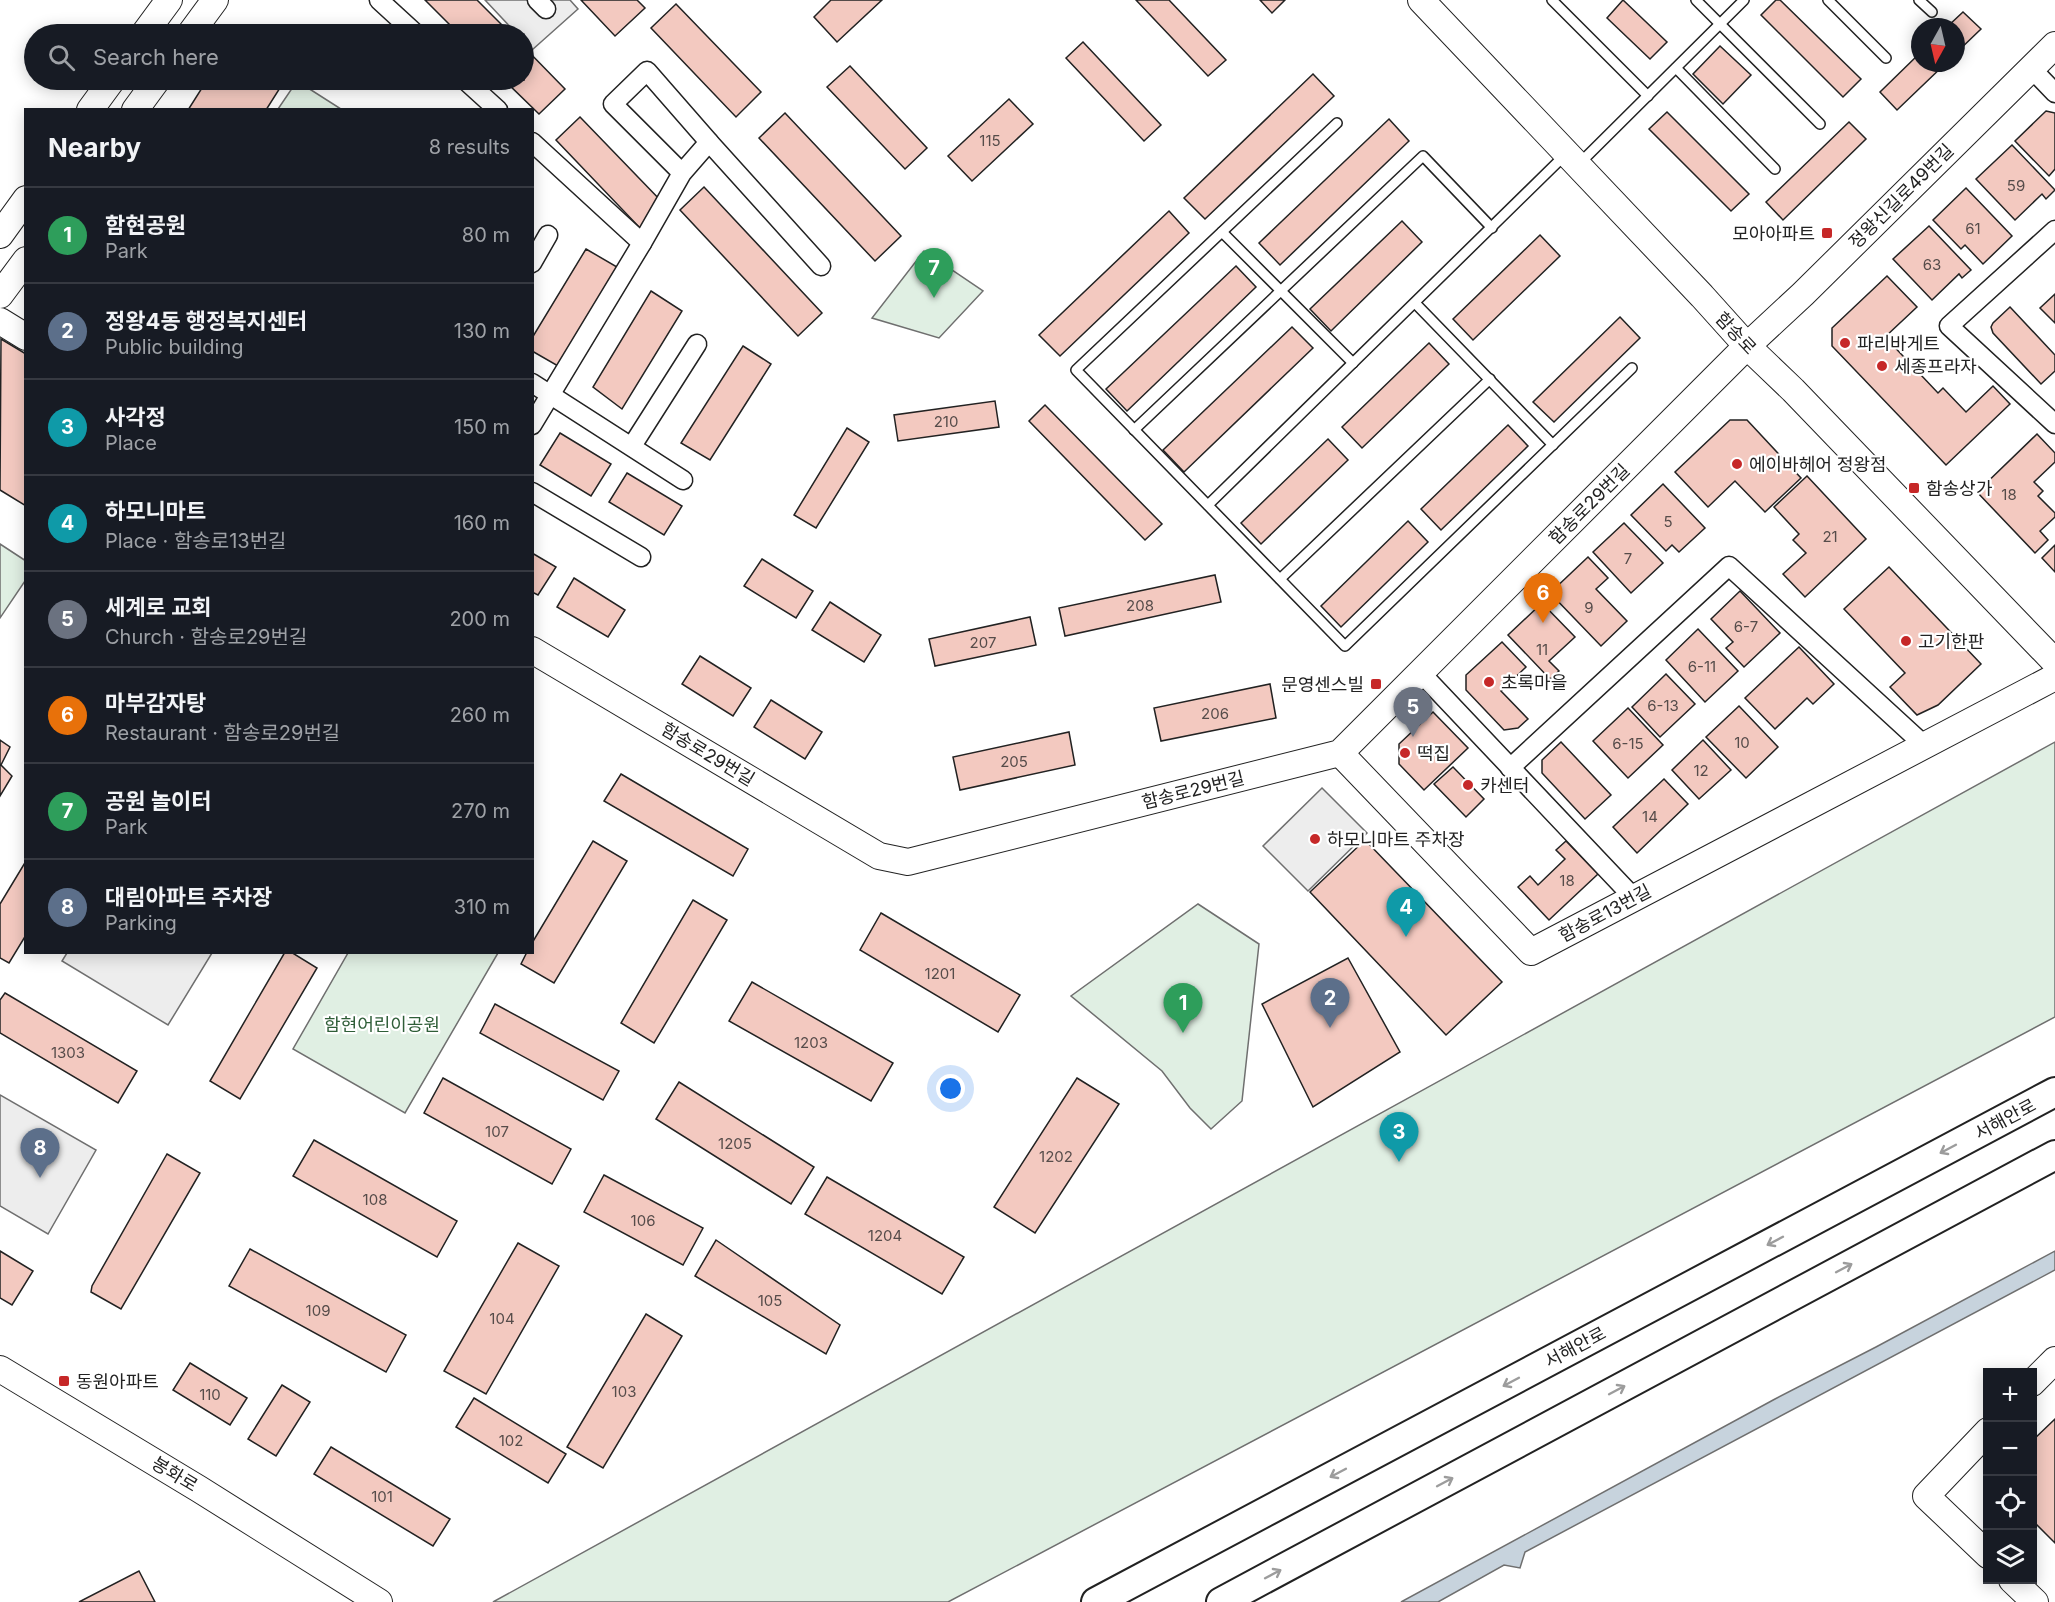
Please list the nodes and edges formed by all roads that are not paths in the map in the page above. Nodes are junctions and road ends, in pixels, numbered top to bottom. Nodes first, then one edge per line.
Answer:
1 (169, 0) edge
2 (215, 0) edge
3 (1421, 0) edge
4 (1552, 0) edge
5 (1696, 0) edge
6 (1744, 0) edge
7 (1828, 0) edge
8 (1919, 0) edge
9 (381, 1) edge
10 (1932, 12) dead end
11 (151, 24) edge
12 (197, 24) edge
13 (406, 24) edge
14 (1720, 24) junction
15 (2055, 45) edge
16 (1886, 58) dead end
17 (1676, 68) junction
18 (2031, 69) junction
19 (105, 90) edge
20 (150, 90) edge
21 (476, 90) edge
22 (2055, 93) edge
23 (1648, 96) junction
24 (91, 108) edge
25 (136, 108) edge
26 (496, 108) edge
27 (1337, 123) dead end
28 (1820, 124) dead end
29 (709, 142) junction
30 (534, 144) edge
31 (1573, 159) junction
32 (1775, 169) dead end
33 (682, 173) junction
34 (24, 203) edge
35 (1492, 228) junction
36 (2055, 230) edge
37 (1222, 232) junction
38 (0, 235) edge
39 (548, 235) dead end
40 (642, 243) junction
41 (534, 260) edge
42 (24, 263) edge
43 (821, 266) dead end
44 (1281, 291) junction
45 (0, 295) edge
46 (1415, 303) junction
47 (0, 321) edge
48 (24, 335) edge
49 (697, 344) dead end
50 (1747, 346) junction
51 (1353, 363) junction
52 (1632, 368) dead end
53 (1490, 379) junction
54 (534, 383) edge
55 (552, 395) junction
56 (534, 422) edge
57 (2055, 424) edge
58 (1134, 430) junction
59 (1553, 445) junction
60 (632, 446) junction
61 (683, 480) dead end
62 (534, 493) edge
63 (1208, 506) junction
64 (641, 557) dead end
65 (1280, 579) junction
66 (534, 651) edge
67 (2055, 662) edge
68 (1420, 672) junction
69 (2055, 676) edge
70 (1924, 746) junction
71 (1340, 753) junction
72 (1510, 768) junction
73 (1634, 898) junction
74 (2055, 1092) edge
75 (2055, 1155) edge
76 (2055, 1360) edge
77 (0, 1368) edge
78 (2037, 1378) edge
79 (1983, 1436) edge
80 (1983, 1551) edge
81 (348, 1582) junction
82 (2016, 1584) edge
83 (370, 1602) edge
84 (380, 1602) edge
85 (1096, 1602) edge
86 (1221, 1602) edge
87 (2035, 1602) edge

1 - 11 street
2 - 12 street
3 - 31 street, 함송로
4 - 23 lane
5 - 14 lane
6 - 14 lane
7 - 16 lane
8 - 10 lane
9 - 13 street
14 - 17 lane
14 - 28 lane
15 - 18 street, 정왕신길로49번길
17 - 23 lane
17 - 32 lane
18 - 22 street
18 - 50 street, 정왕신길로49번길
19 - 24 street
20 - 25 street
21 - 26 street
23 - 31 lane
27 - 37 lane
29 - 33 street
29 - 33 street
29 - 43 street
30 - 40 street
31 - 35 lane
31 - 50 street, 함송로
33 - 40 street
34 - 38 street
35 - 44 lane
35 - 46 lane
36 - 57 street
37 - 44 lane
37 - 58 lane
39 - 41 street
40 - 55 street
42 - 45 street
44 - 51 lane
44 - 58 lane
46 - 51 lane
46 - 53 lane
47 - 48 street
49 - 60 street
50 - 67 street, 함송로
50 - 68 street, 함송로29번길
51 - 63 lane
52 - 59 lane
53 - 59 lane
53 - 65 lane
54 - 55 street
55 - 56 street
55 - 60 street
58 - 63 lane
59 - 65 lane
60 - 61 street
62 - 64 street
63 - 65 lane
66 - 71 street, 함송로29번길
68 - 71 street, 함송로29번길
68 - 72 street
69 - 70 street, 함송로13번길
70 - 72 street
70 - 73 street, 함송로13번길
71 - 73 street, 함송로13번길
72 - 73 street
74 -> 85 main road, 서해안로
86 -> 75 main road
76 - 78 street
77 - 81 street, 봉화로
79 - 80 street
81 - 83 street, 봉화로
81 - 84 street, 봉화로
82 - 87 street

